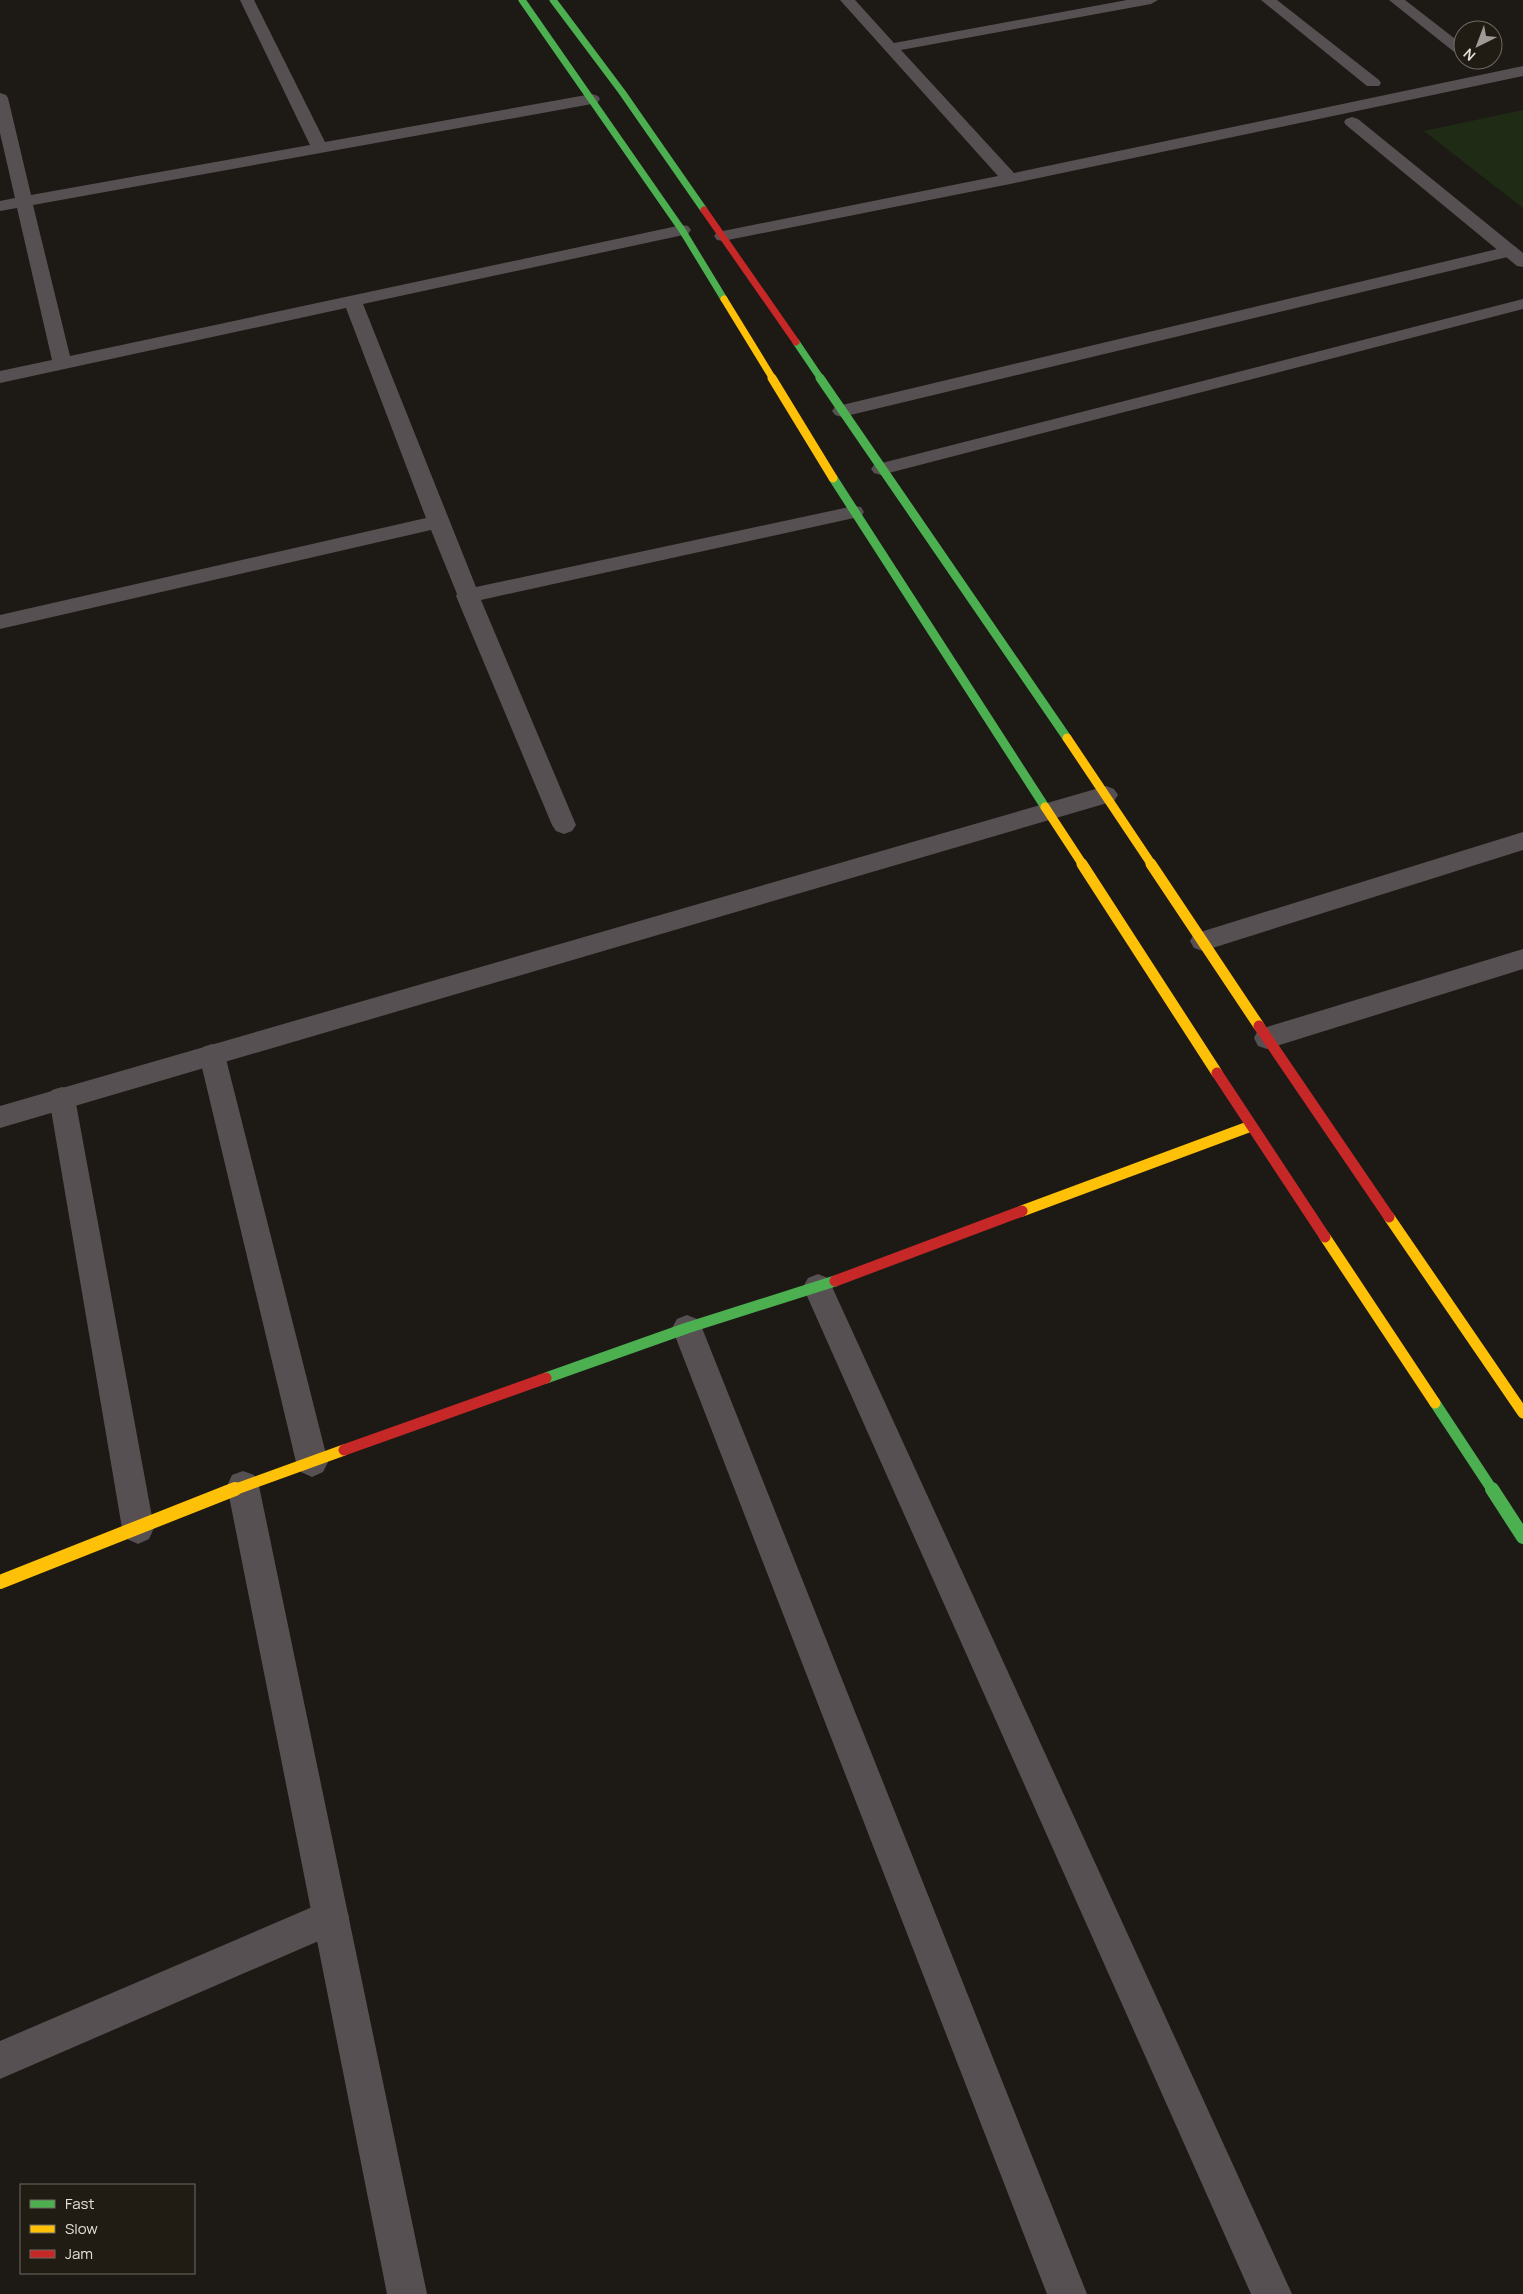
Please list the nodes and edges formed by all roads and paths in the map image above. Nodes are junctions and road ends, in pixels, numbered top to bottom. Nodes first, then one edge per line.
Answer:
1 (247, 0) edge
2 (522, 0) edge
3 (553, 0) edge
4 (847, 0) edge
5 (1151, 0) edge
6 (1268, 0) edge
7 (1396, 0) edge
8 (1453, 44) edge
9 (890, 48) junction
10 (1523, 71) edge
11 (1373, 83) dead end
12 (1514, 90) dead end
13 (0, 98) edge
14 (592, 99) junction
15 (1352, 122) junction
16 (320, 148) junction
17 (1010, 179) junction
18 (23, 202) junction
19 (0, 206) edge
20 (946, 208) dead end
21 (682, 230) junction
22 (723, 236) junction
23 (753, 249) dead end
24 (734, 253) junction
25 (1516, 257) edge
26 (353, 302) junction
27 (1523, 304) edge
28 (62, 364) junction
29 (0, 378) edge
30 (842, 411) junction
31 (881, 469) junction
32 (854, 512) junction
33 (438, 522) junction
34 (467, 596) junction
35 (0, 622) edge
36 (1106, 795) junction
37 (1048, 812) junction
38 (564, 825) dead end
39 (1523, 841) edge
40 (1203, 941) junction
41 (1523, 959) edge
42 (1267, 1038) junction
43 (212, 1055) junction
44 (62, 1098) junction
45 (0, 1116) edge
46 (1251, 1126) junction
47 (818, 1287) junction
48 (687, 1328) junction
49 (1523, 1412) edge
50 (312, 1462) junction
51 (243, 1486) junction
52 (138, 1528) junction
53 (1523, 1537) edge
54 (0, 1582) edge
55 (331, 1917) junction
56 (0, 2060) edge
57 (407, 2294) edge
58 (1067, 2294) edge
59 (1272, 2294) edge

1 - 16 street
2 - 14 street
3 - 22 street
4 - 9 street
5 - 9 street
6 - 11 street
7 - 8 street
9 - 17 street
10 - 17 street
12 - 15 street
13 - 18 street
14 - 16 street
14 - 21 street
15 - 20 street
15 - 25 street
16 - 18 street
17 - 22 street
18 - 19 street
18 - 28 street
21 - 26 street
21 - 32 street
22 - 24 street
23 - 24 street
24 - 30 street
25 - 30 street
26 - 28 street
26 - 33 street
27 - 31 street
28 - 29 street
30 - 31 street
31 - 36 street
32 - 34 street
32 - 37 street
33 - 34 street
33 - 35 street
34 - 38 street
36 - 37 street
36 - 40 street
37 - 43 street
37 - 46 street
39 - 40 street
40 - 42 street
41 - 42 street
42 - 49 street
43 - 44 street
43 - 50 street
44 - 45 street
44 - 52 street
46 - 47 street
46 - 53 street
47 - 48 street
47 - 59 street
48 - 50 street
48 - 58 street
50 - 51 street
51 - 52 street
51 - 55 street
52 - 54 street
55 - 56 street
55 - 57 street

